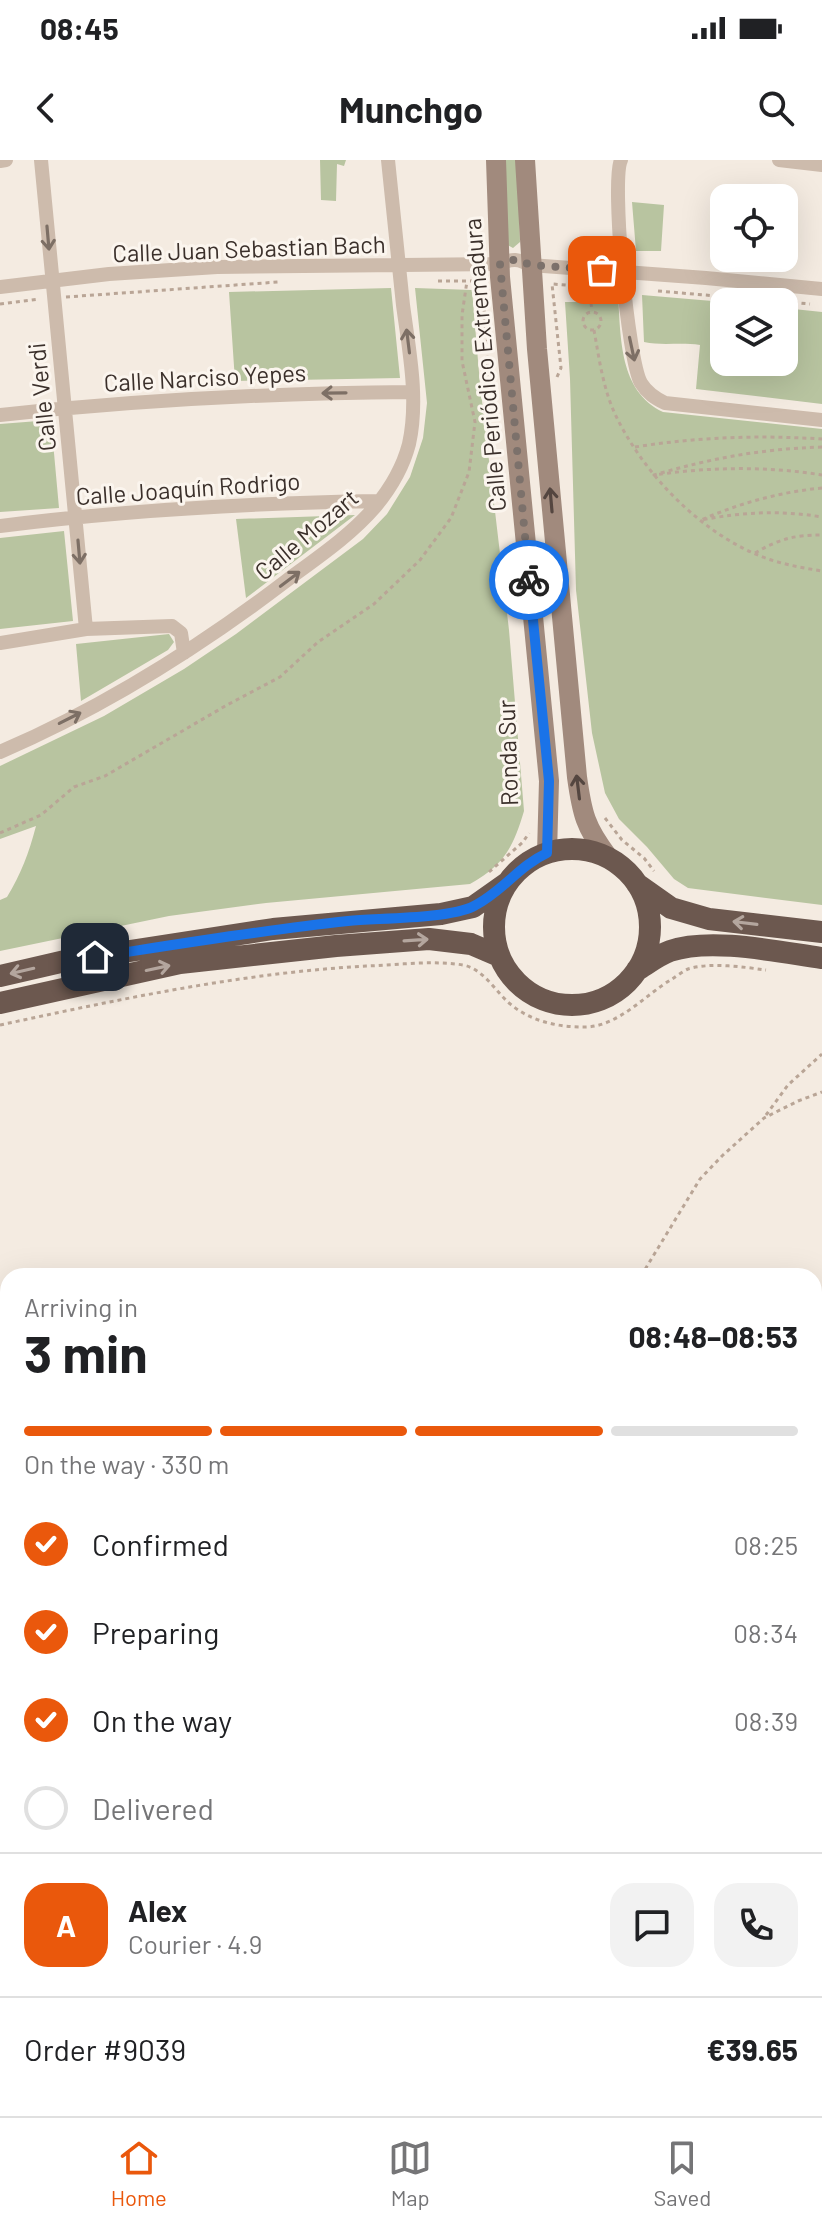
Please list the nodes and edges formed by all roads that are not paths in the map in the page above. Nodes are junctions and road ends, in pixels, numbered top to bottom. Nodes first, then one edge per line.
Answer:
1 (6, 160) edge
2 (41, 160) edge
3 (388, 160) edge
4 (496, 160) edge
5 (525, 160) edge
6 (621, 160) edge
7 (779, 160) edge
8 (0, 161) edge
9 (822, 165) edge
10 (399, 264) junction
11 (500, 264) junction
12 (530, 265) junction
13 (622, 271) junction
14 (51, 280) junction
15 (0, 287) edge
16 (822, 289) edge
17 (412, 392) junction
18 (64, 407) junction
19 (0, 415) edge
20 (822, 420) edge
21 (379, 501) junction
22 (75, 516) junction
23 (0, 526) edge
24 (86, 629) junction
25 (0, 643) edge
26 (184, 653) junction
27 (0, 752) edge
28 (547, 853) junction
29 (608, 857) junction
30 (645, 877) junction
31 (498, 878) junction
32 (822, 932) edge
33 (499, 956) junction
34 (822, 958) edge
35 (637, 970) junction
36 (0, 976) edge
37 (0, 1003) edge

1 - 8 street
2 -> 14 street, Calle Verdi
3 - 10 street, Calle Mozart
4 - 11 main road, Calle Periódico Extremadura
5 - 12 main road
6 - 13 street
7 - 9 street
10 - 11 street, Calle Juan Sebastian Bach
10 - 14 street, Calle Juan Sebastian Bach
17 -> 10 street, Calle Mozart
11 - 12 street, Calle Juan Sebastian Bach
11 - 28 main road, Calle Periódico Extremadura
12 - 13 street
29 -> 12 main road
13 - 16 street
13 -> 20 street
14 - 15 street, Calle Juan Sebastian Bach
14 - 18 street, Calle Verdi
17 -> 18 street, Calle Narciso Yepes
17 - 21 street, Calle Mozart
18 - 19 street, Calle Narciso Yepes
18 - 22 street, Calle Verdi
21 - 22 street, Calle Joaquín Rodrigo
26 -> 21 street, Calle Mozart
22 - 23 street, Calle Joaquín Rodrigo
22 -> 24 street, Calle Verdi
24 - 25 street
24 - 26 street
27 -> 26 street, Calle Mozart
28 - 29 highway
28 - 31 highway
29 - 30 highway
32 -> 30 highway
30 - 35 highway
31 - 33 highway
31 -> 36 highway
33 - 35 highway
37 -> 33 highway
34 - 35 highway

